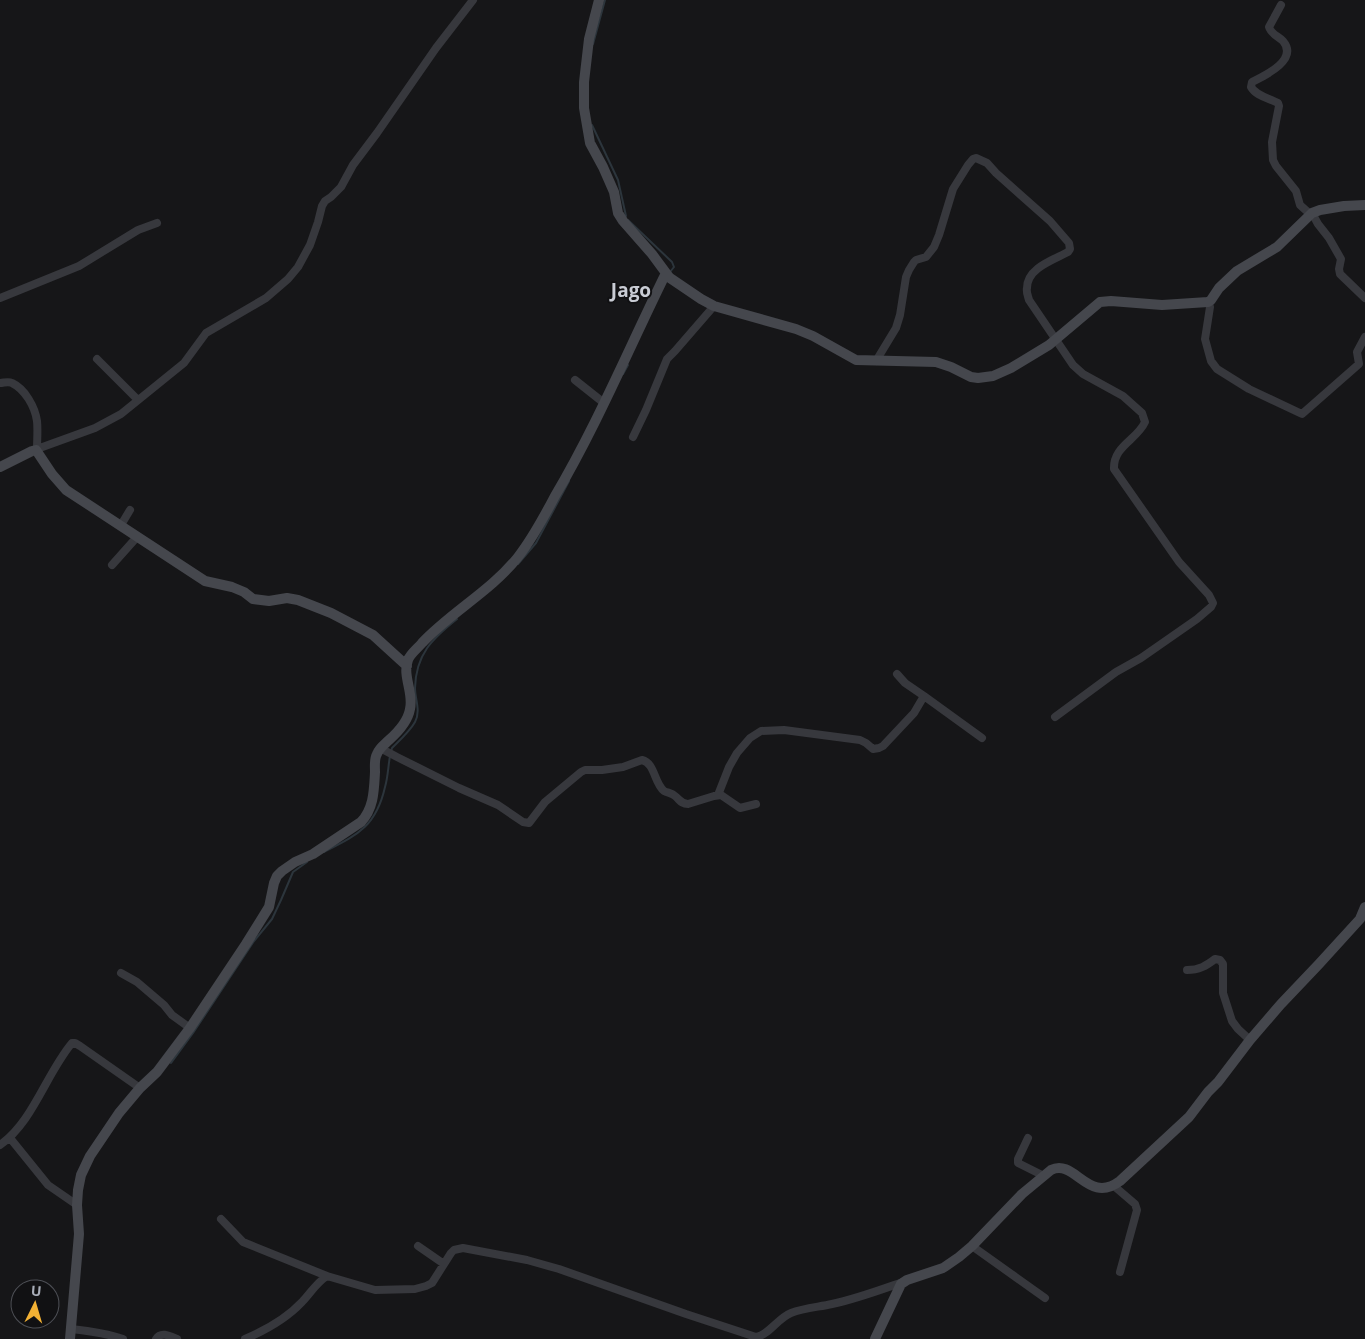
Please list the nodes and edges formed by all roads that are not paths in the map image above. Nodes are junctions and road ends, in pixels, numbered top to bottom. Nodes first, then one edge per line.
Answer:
1 (473, 0) edge
2 (599, 0) edge
3 (1281, 5) dead end
4 (1365, 205) edge
5 (1311, 214) junction
6 (157, 223) dead end
7 (668, 275) junction
8 (0, 298) edge
9 (1365, 298) edge
10 (1208, 302) junction
11 (714, 306) junction
12 (1365, 337) edge
13 (1057, 338) junction
14 (97, 359) dead end
15 (876, 361) junction
16 (575, 380) dead end
17 (0, 383) edge
18 (138, 400) junction
19 (604, 403) junction
20 (633, 437) dead end
21 (37, 450) junction
22 (0, 467) edge
23 (130, 510) dead end
24 (121, 525) junction
25 (137, 537) junction
26 (112, 565) dead end
27 (407, 666) junction
28 (897, 674) dead end
29 (924, 696) junction
30 (1055, 717) dead end
31 (982, 738) dead end
32 (383, 748) junction
33 (718, 795) junction
34 (756, 804) dead end
35 (1365, 907) edge
36 (1363, 921) edge
37 (1187, 970) dead end
38 (121, 973) dead end
39 (190, 1028) junction
40 (1250, 1040) junction
41 (140, 1088) junction
42 (10, 1138) junction
43 (1028, 1138) dead end
44 (0, 1145) edge
45 (1044, 1176) junction
46 (1114, 1186) junction
47 (77, 1205) junction
48 (221, 1220) dead end
49 (418, 1246) dead end
50 (972, 1246) junction
51 (444, 1264) junction
52 (1120, 1272) dead end
53 (327, 1276) junction
54 (903, 1282) junction
55 (1045, 1298) dead end
56 (70, 1334) edge
57 (124, 1339) edge
58 (156, 1339) edge
59 (177, 1339) edge
60 (245, 1339) edge
61 (875, 1339) edge

1 - 18 street
2 - 7 street
3 - 5 street
4 - 5 street
5 - 9 street
5 - 10 street
6 - 8 street
7 - 11 street
7 - 19 street
10 - 12 street
10 - 13 street
11 - 15 street
11 - 20 street
13 - 15 street
13 - 15 street
13 - 30 street
14 - 18 street
16 - 19 street
17 - 21 street
18 - 21 street
19 - 27 street
21 - 22 street
21 - 24 street
23 - 24 street
24 - 25 street
25 - 26 street
25 - 27 street
27 - 32 street
28 - 29 street
29 - 31 street
29 - 33 street
32 - 33 street
32 - 39 street
33 - 34 street
35 - 36 street
36 - 40 street
37 - 40 street
38 - 39 street
39 - 41 street
40 - 46 street
41 - 42 street
41 - 47 street
42 - 44 street
42 - 47 street
43 - 45 street
45 - 46 street
45 - 50 street
46 - 52 street
47 - 56 street
48 - 53 street
49 - 51 street
50 - 54 street
50 - 55 street
51 - 53 street
51 - 54 street
53 - 60 street
54 - 61 street
56 - 57 street
58 - 59 street

